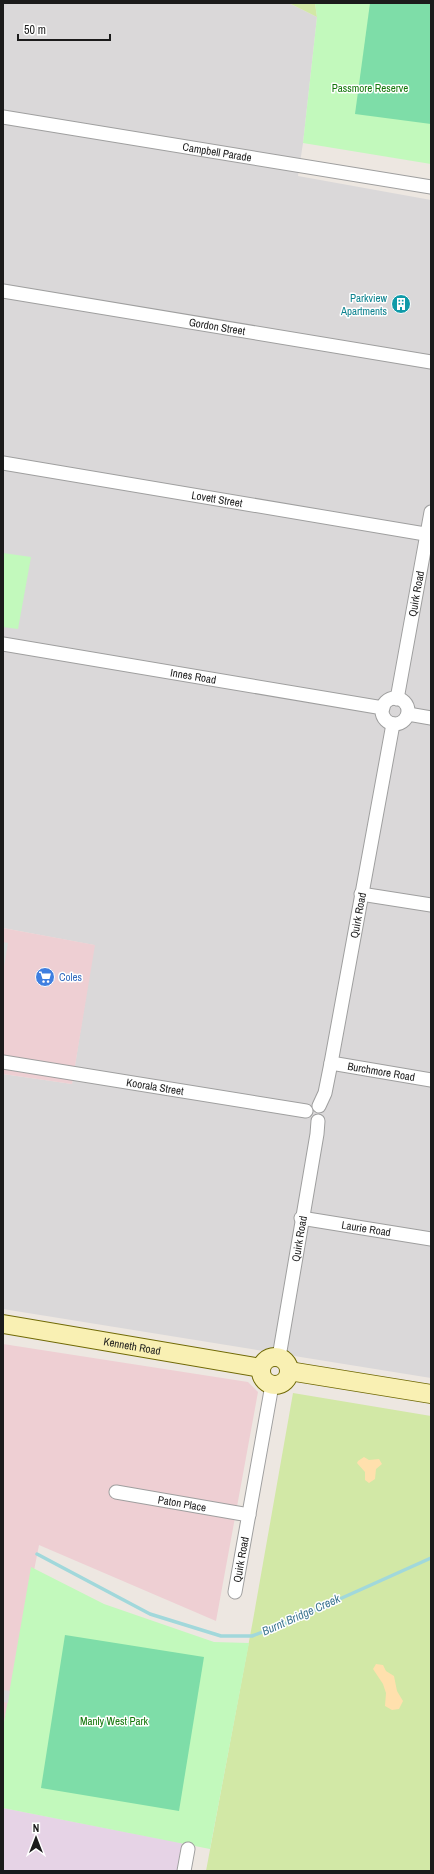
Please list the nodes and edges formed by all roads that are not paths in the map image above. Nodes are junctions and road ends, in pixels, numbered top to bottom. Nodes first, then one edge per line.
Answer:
1 (3, 117) edge
2 (431, 187) edge
3 (3, 291) edge
4 (431, 362) edge
5 (3, 463) edge
6 (431, 512) edge
7 (429, 535) edge
8 (3, 644) edge
9 (397, 699) junction
10 (383, 708) junction
11 (408, 714) junction
12 (431, 718) edge
13 (393, 724) junction
14 (361, 894) junction
15 (431, 905) edge
16 (3, 1062) edge
17 (331, 1063) junction
18 (431, 1080) edge
19 (320, 1106) junction
20 (306, 1111) junction
21 (318, 1120) junction
22 (302, 1218) junction
23 (431, 1239) edge
24 (3, 1324) edge
25 (284, 1364) junction
26 (261, 1368) junction
27 (272, 1385) junction
28 (431, 1394) edge
29 (116, 1492) dead end
30 (249, 1515) junction
31 (234, 1592) dead end
32 (188, 1849) dead end
33 (184, 1871) edge

1 - 2 street, Campbell Parade
3 - 4 street, Gordon Street
5 - 7 street, Lovett Street
6 - 7 street, Quirk Road
7 - 9 street, Quirk Road
8 - 10 street, Innes Road
9 - 10 street
9 - 11 street
10 - 13 street
11 - 12 street
11 - 13 street
13 - 14 street, Quirk Road
14 - 15 street
14 - 17 street, Quirk Road
16 - 20 street, Koorala Street
17 - 18 street, Burchmore Road
17 - 19 street, Quirk Road
19 - 20 street
19 - 21 street
20 - 21 street
21 - 22 street, Quirk Road
22 - 23 street, Laurie Road
22 - 25 street, Quirk Road
24 - 26 main road, Kenneth Road
25 - 26 main road
25 - 27 main road
25 - 28 main road
26 - 27 main road
27 - 30 street, Quirk Road
29 - 30 street, Paton Place
30 - 31 street, Quirk Road
32 - 33 street

